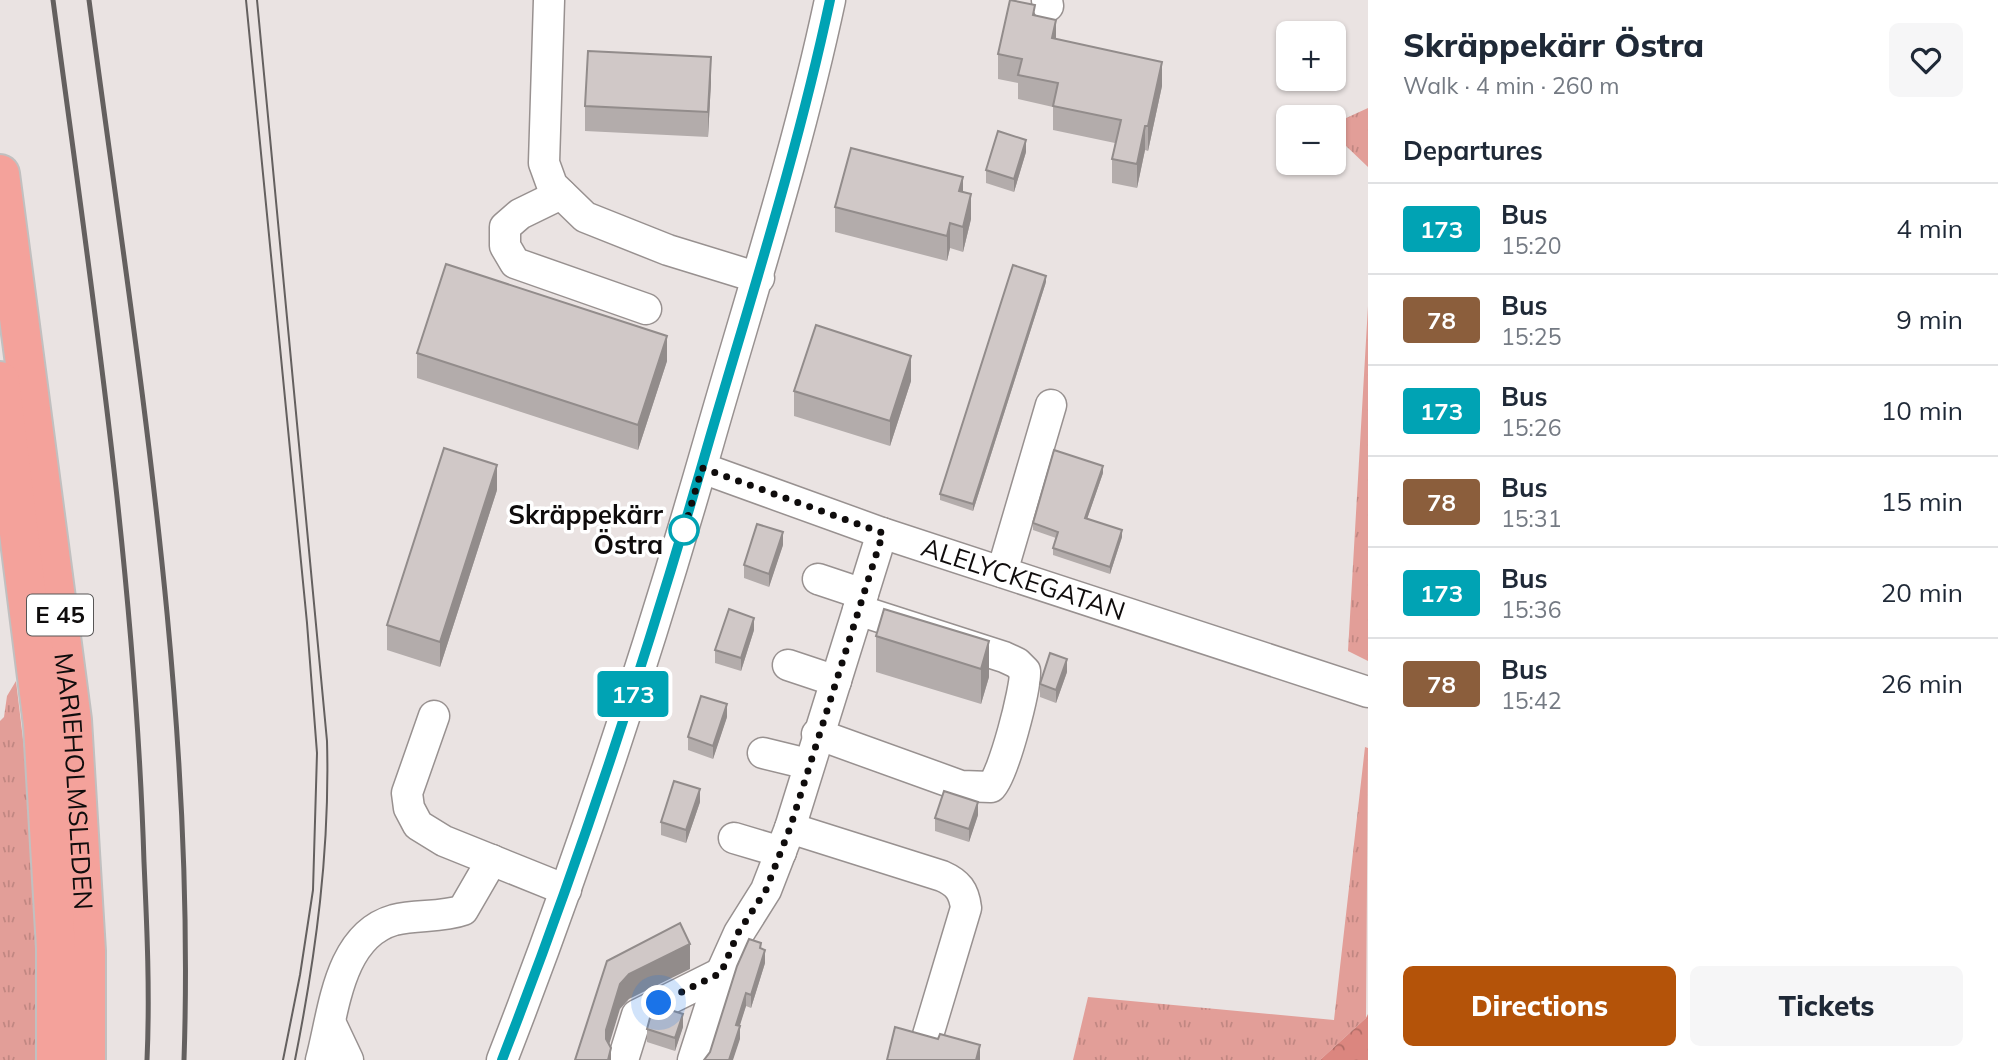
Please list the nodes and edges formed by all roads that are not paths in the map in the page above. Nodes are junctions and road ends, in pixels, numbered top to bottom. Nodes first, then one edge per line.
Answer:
1 (550, 0) edge
2 (830, 0) edge
3 (0, 174) edge
4 (561, 194) junction
5 (759, 278) junction
6 (646, 309) dead end
7 (0, 381) edge
8 (1051, 405) dead end
9 (702, 468) junction
10 (895, 537) junction
11 (1002, 572) junction
12 (818, 579) dead end
13 (861, 602) junction
14 (788, 665) dead end
15 (836, 681) junction
16 (1368, 692) edge
17 (434, 716) dead end
18 (817, 734) junction
19 (763, 753) dead end
20 (808, 764) junction
21 (734, 838) dead end
22 (785, 840) junction
23 (492, 860) junction
24 (566, 890) junction
25 (721, 973) junction
26 (331, 1024) junction
27 (928, 1035) edge
28 (56, 1060) edge
29 (86, 1060) edge
30 (321, 1060) edge
31 (348, 1060) edge
32 (502, 1060) edge
33 (623, 1060) edge
34 (693, 1060) edge

1 - 4 street
2 - 5 street
3 - 29 highway, MARIEHOLMSLEDEN / E 45
4 - 5 street
4 - 6 street
5 - 9 street
7 - 28 highway, MARIEHOLMSLEDEN / E 45
8 - 11 street
9 - 10 street, ALELYCKEGATAN
9 - 24 street
10 - 11 street, ALELYCKEGATAN
10 - 13 street
11 - 16 street, ALELYCKEGATAN
12 - 13 street
13 - 15 street
13 - 18 street
14 - 15 street
15 - 18 street
17 - 23 street
18 - 20 street
19 - 20 street
20 - 22 street
21 - 22 street
22 - 25 street
22 - 27 street
23 - 24 street
23 - 26 street
24 - 32 street
25 - 33 street
25 - 34 street
26 - 30 street
26 - 31 street

